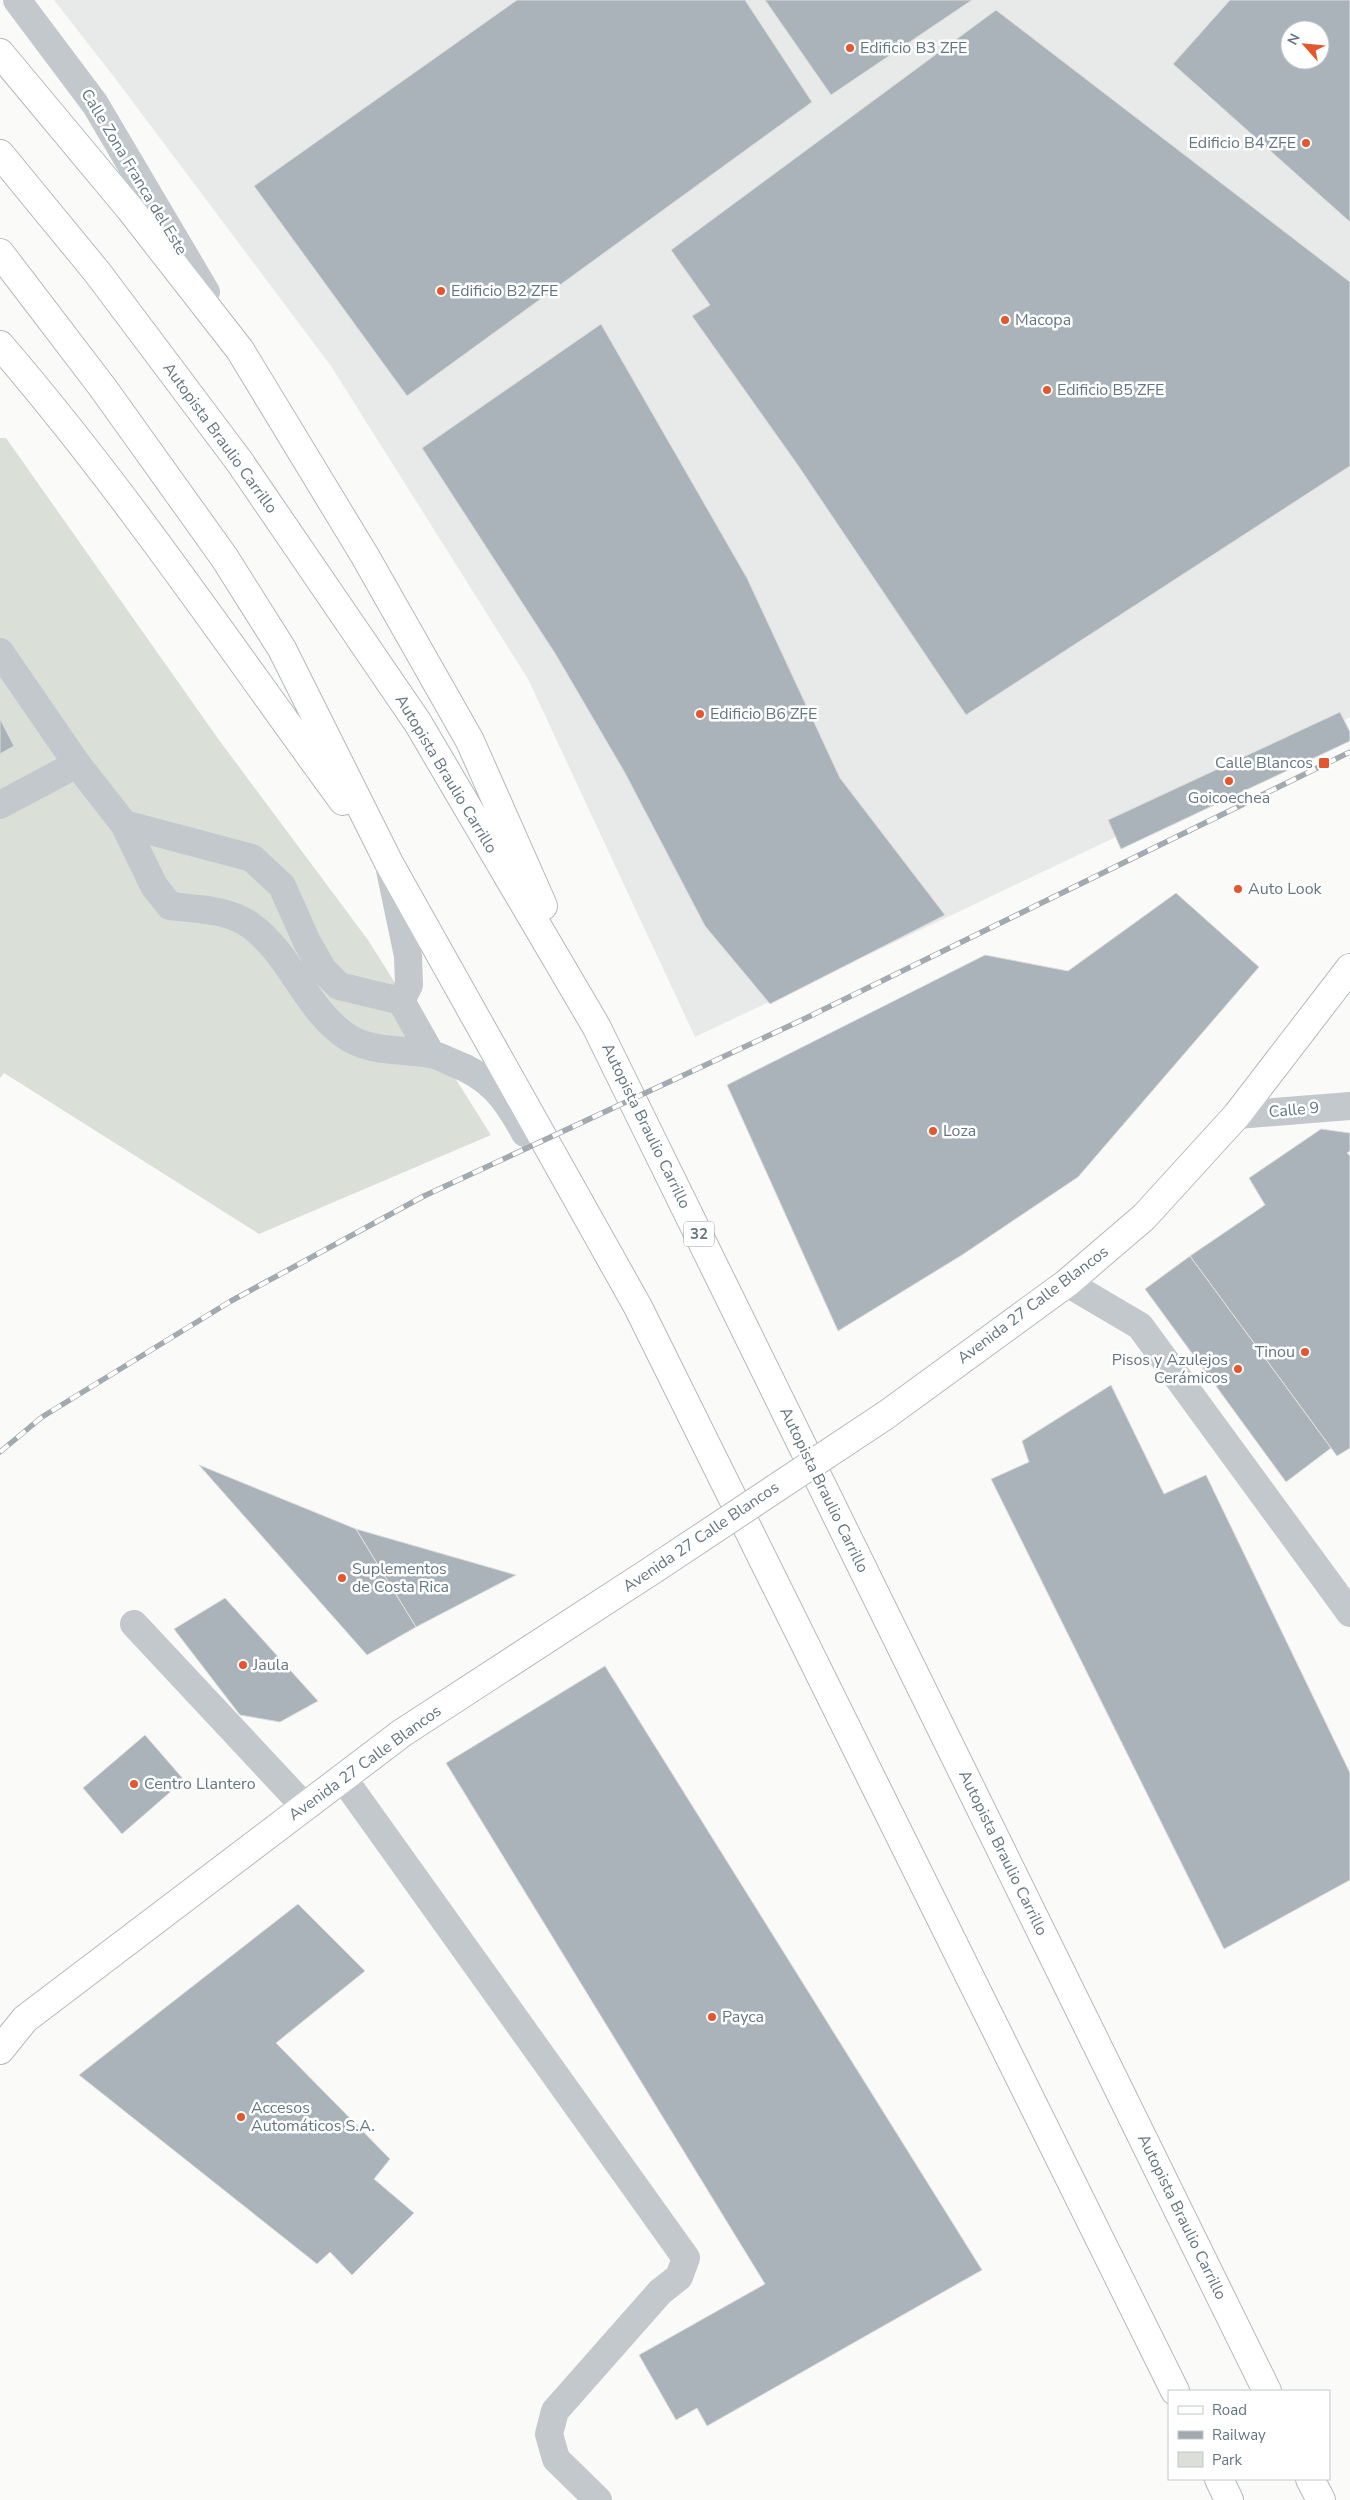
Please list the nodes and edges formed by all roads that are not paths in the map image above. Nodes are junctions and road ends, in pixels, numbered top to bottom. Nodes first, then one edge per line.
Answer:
1 (17, 0) edge
2 (0, 53) edge
3 (0, 154) edge
4 (0, 254) edge
5 (0, 345) edge
6 (240, 350) junction
7 (0, 653) edge
8 (77, 764) junction
9 (0, 805) edge
10 (124, 824) junction
11 (389, 863) junction
12 (1350, 968) edge
13 (401, 1001) junction
14 (596, 1026) junction
15 (430, 1054) junction
16 (1350, 1106) edge
17 (1237, 1115) junction
18 (1067, 1283) junction
19 (638, 1307) junction
20 (1350, 1613) edge
21 (134, 1624) dead end
22 (343, 1778) junction
23 (305, 1807) junction
24 (0, 2050) edge
25 (1175, 2390) edge
26 (1267, 2390) edge
27 (1219, 2480) edge
28 (1311, 2480) edge
29 (598, 2500) edge
30 (1229, 2500) edge
31 (1321, 2500) edge

1 - 6 street, Calle Zona Franca del Este
2 - 6 main road
3 - 14 main road, Autopista Braulio Carrillo / 32
4 - 11 main road
5 - 11 main road
6 - 14 main road
7 - 8 street
8 - 9 street
8 - 10 street
10 - 13 street
10 - 15 street
11 - 13 street
11 - 19 main road
12 - 17 main road, Avenida 27 Calle Blancos
13 - 15 street
14 - 26 main road, Autopista Braulio Carrillo / 32
15 - 19 street
16 - 17 street, Calle 9
17 - 18 main road, Avenida 27 Calle Blancos
18 - 20 street
18 - 22 main road, Avenida 27 Calle Blancos, bridge
19 - 25 main road
21 - 23 street
22 - 23 main road, Avenida 27 Calle Blancos
22 - 29 street
23 - 24 main road, Avenida 27 Calle Blancos
27 - 30 main road
28 - 31 main road

